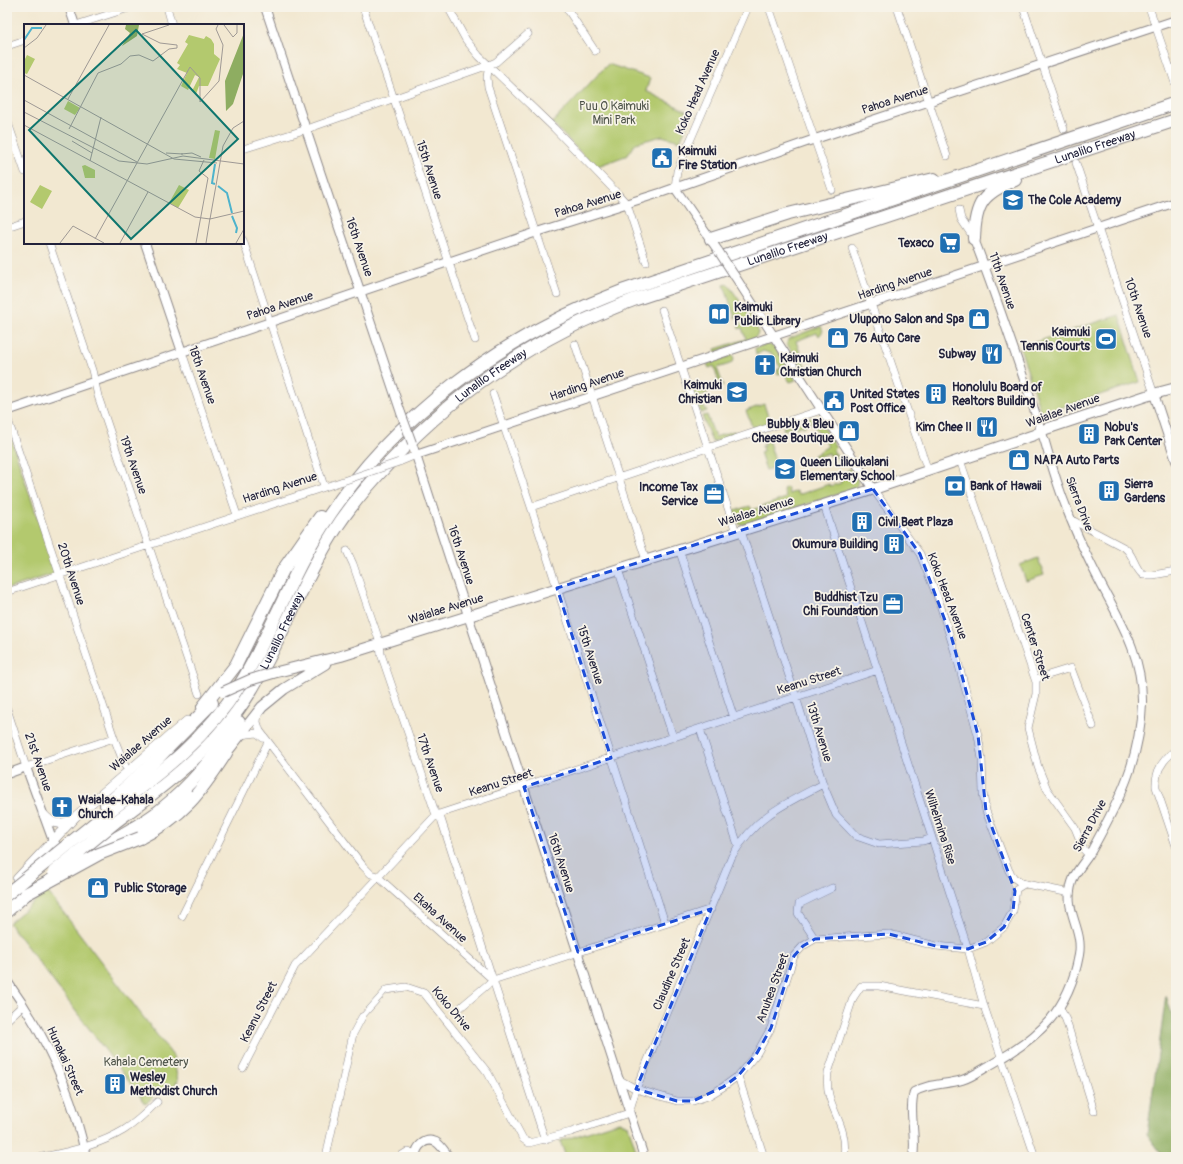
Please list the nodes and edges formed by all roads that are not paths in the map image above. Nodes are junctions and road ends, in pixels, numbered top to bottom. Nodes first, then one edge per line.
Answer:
1 (69, 7) edge
2 (132, 7) edge
3 (166, 7) edge
4 (265, 7) edge
5 (363, 7) edge
6 (448, 7) edge
7 (566, 7) edge
8 (748, 7) edge
9 (769, 7) edge
10 (897, 7) edge
11 (1022, 7) edge
12 (1150, 7) edge
13 (1176, 20) edge
14 (75, 24) edge
15 (78, 24) edge
16 (172, 24) edge
17 (1156, 27) junction
18 (528, 34) dead end
19 (24, 40) edge
20 (7, 46) edge
21 (595, 51) dead end
22 (1042, 64) junction
23 (489, 65) junction
24 (1175, 83) edge
25 (394, 99) junction
26 (929, 102) junction
27 (1176, 103) edge
28 (7, 120) edge
29 (1176, 120) edge
30 (307, 129) junction
31 (1064, 129) tunnel mouth
32 (815, 139) junction
33 (244, 149) edge
34 (947, 156) dead end
35 (1076, 163) tunnel mouth
36 (988, 167) junction
37 (24, 169) edge
38 (675, 188) junction
39 (832, 190) dead end
40 (1176, 202) edge
41 (626, 204) junction
42 (959, 210) dead end
43 (24, 221) edge
44 (7, 227) edge
45 (1098, 228) junction
46 (537, 232) junction
47 (974, 238) junction
48 (711, 239) junction
49 (244, 243) edge
50 (49, 244) edge
51 (145, 244) edge
52 (852, 248) dead end
53 (448, 262) junction
54 (646, 262) dead end
55 (985, 266) junction
56 (362, 292) junction
57 (557, 294) dead end
58 (870, 305) junction
59 (662, 310) dead end
60 (270, 322) junction
61 (773, 335) junction
62 (475, 340) dead end
63 (575, 344) dead end
64 (182, 352) junction
65 (680, 366) junction
66 (94, 381) junction
67 (1176, 388) edge
68 (493, 394) dead end
69 (1154, 394) junction
70 (592, 396) junction
71 (821, 410) junction
72 (7, 411) edge
73 (7, 417) edge
74 (503, 426) junction
75 (1041, 432) junction
76 (393, 436) junction
77 (708, 447) junction
78 (416, 455) junction
79 (960, 460) junction
80 (1176, 461) edge
81 (928, 471) junction
82 (619, 476) junction
83 (324, 486) junction
84 (873, 489) junction
85 (824, 505) junction
86 (531, 507) junction
87 (237, 515) junction
88 (1070, 519) junction
89 (738, 532) junction
90 (149, 545) junction
91 (679, 549) junction
92 (347, 551) dead end
93 (646, 560) junction
94 (618, 569) junction
95 (1176, 571) edge
96 (60, 574) junction
97 (557, 588) junction
98 (7, 592) edge
99 (290, 614) junction
100 (468, 616) junction
101 (380, 643) junction
102 (340, 656) junction
103 (878, 670) junction
104 (1035, 679) junction
105 (199, 694) dead end
106 (220, 694) junction
107 (796, 697) junction
108 (203, 707) junction
109 (7, 710) edge
110 (258, 713) junction
111 (734, 718) junction
112 (1093, 726) dead end
113 (700, 729) junction
114 (240, 734) junction
115 (673, 737) junction
116 (114, 738) junction
117 (268, 742) junction
118 (1176, 750) edge
119 (226, 753) junction
120 (611, 758) junction
121 (125, 766) dead end
122 (26, 767) junction
123 (7, 774) edge
124 (823, 784) junction
125 (524, 787) junction
126 (105, 810) junction
127 (43, 814) junction
128 (76, 816) junction
129 (436, 816) junction
130 (932, 838) junction
131 (53, 841) junction
132 (738, 845) junction
133 (1176, 846) edge
134 (99, 848) junction
135 (1089, 855) junction
136 (70, 863) junction
137 (1007, 866) junction
138 (377, 876) junction
139 (1024, 884) junction
140 (7, 888) edge
141 (832, 888) dead end
142 (1070, 893) junction
143 (7, 894) edge
144 (26, 894) junction
145 (1015, 895) junction
146 (711, 909) junction
147 (7, 911) edge
148 (7, 916) edge
149 (182, 916) dead end
150 (665, 923) junction
151 (815, 939) junction
152 (968, 949) junction
153 (578, 952) junction
154 (493, 980) junction
155 (7, 981) edge
156 (386, 990) joint
157 (24, 1006) junction
158 (984, 1006) junction
159 (461, 1007) dead end
160 (1060, 1008) junction
161 (362, 1017) joint
162 (7, 1020) edge
163 (1003, 1058) junction
164 (243, 1068) dead end
165 (738, 1076) junction
166 (620, 1080) junction
167 (636, 1089) junction
168 (157, 1102) dead end
169 (1094, 1111) dead end
170 (629, 1113) junction
171 (545, 1140) junction
172 (84, 1146) junction
173 (416, 1155) edge
174 (42, 1157) edge
175 (86, 1157) edge
176 (328, 1157) edge
177 (399, 1157) edge
178 (448, 1157) edge
179 (644, 1157) edge
180 (764, 1157) edge
181 (844, 1157) edge
182 (913, 1157) edge
183 (1035, 1157) edge

1 - 14 street
2 - 15 street
3 - 16 street
4 - 30 street, 16th Avenue
5 - 25 street, 15th Avenue
6 - 23 street
7 - 21 street
8 - 38 street, Koko Head Avenue
9 - 32 street
10 - 26 street
11 - 22 street
12 - 17 street
13 - 17 street, Pahoa Avenue
17 - 22 street, Pahoa Avenue
17 - 24 street
18 - 23 street
19 - 20 street
22 - 26 street, Pahoa Avenue
22 - 31 street
23 - 25 street
23 - 41 street
23 - 46 street
25 - 30 street
25 - 53 street, 15th Avenue
26 - 32 street, Pahoa Avenue
26 - 34 street
27 - 36 highway, Lunalilo Freeway
28 - 37 street
29 - 47 highway
29 - 99 highway, Lunalilo Freeway
30 - 33 street
30 - 56 street, 16th Avenue
32 - 38 street, Pahoa Avenue
32 - 39 street
35 - 45 street, 10th Avenue
36 - 48 highway
36 - 76 highway, Lunalilo Freeway
38 - 41 street, Pahoa Avenue
38 - 48 street, Koko Head Avenue
40 - 45 street, Harding Avenue
41 - 46 street, Pahoa Avenue
41 - 54 street
42 - 47 street, 11th Avenue
43 - 44 street
45 - 55 street, Harding Avenue
45 - 69 street, 10th Avenue
46 - 53 street, Pahoa Avenue
46 - 57 street
47 - 55 street, 11th Avenue
48 - 61 street, Koko Head Avenue, bridge
49 - 60 street
50 - 66 street, 19th Avenue
51 - 64 street, 18th Avenue
52 - 58 street
53 - 56 street, Pahoa Avenue
53 - 62 street, 15th Avenue
55 - 58 street, Harding Avenue
55 - 75 street, 11th Avenue
56 - 60 street, Pahoa Avenue
56 - 78 street, 16th Avenue, bridge
58 - 61 street, Harding Avenue
58 - 81 street
59 - 65 street, 13th Avenue
60 - 64 street, Pahoa Avenue
60 - 83 street
61 - 65 street, Harding Avenue
61 - 71 street, Koko Head Avenue
63 - 70 street
64 - 66 street, Pahoa Avenue
64 - 87 street, 18th Avenue
65 - 70 street, Harding Avenue
65 - 77 street, 13th Avenue
66 - 72 street, Pahoa Avenue
66 - 90 street, 19th Avenue
67 - 69 main road, Waialae Avenue
68 - 74 street, 15th Avenue
69 - 75 main road, Waialae Avenue
69 - 80 street, 10th Avenue
70 - 74 street, Harding Avenue
70 - 82 street
71 - 77 street
71 - 84 street, Koko Head Avenue
73 - 96 street, 20th Avenue
74 - 78 street, Harding Avenue
74 - 86 street, 15th Avenue
75 - 79 main road, Waialae Avenue
75 - 88 street, Sierra Drive
76 - 108 highway
76 - 126 highway, Lunalilo Freeway
77 - 82 street
77 - 89 street, 13th Avenue
78 - 83 street, Harding Avenue, bridge
78 - 100 street, 16th Avenue
79 - 81 main road, Waialae Avenue
79 - 104 street, Center Street
81 - 84 main road, Waialae Avenue
82 - 86 street
82 - 93 street
83 - 87 street, Harding Avenue
84 - 85 main road, Waialae Avenue
84 - 137 street, Koko Head Avenue
85 - 89 main road, Waialae Avenue
85 - 103 street, Wilhelmina Rise
86 - 97 street, 15th Avenue
87 - 90 street, Harding Avenue
88 - 95 street
88 - 135 street, Sierra Drive
89 - 91 main road, Waialae Avenue
89 - 107 street, 13th Avenue
90 - 96 street, Harding Avenue
90 - 105 street, 19th Avenue
91 - 93 main road, Waialae Avenue
91 - 111 street
92 - 101 street, 17th Avenue
93 - 94 main road, Waialae Avenue
94 - 97 main road, Waialae Avenue
94 - 115 street
96 - 98 street, Harding Avenue
96 - 116 street, 20th Avenue
97 - 100 main road, Waialae Avenue
97 - 120 street, 15th Avenue
99 - 134 highway
99 - 144 highway, Lunalilo Freeway, bridge
100 - 101 main road, Waialae Avenue
100 - 125 street, 16th Avenue
101 - 102 main road, Waialae Avenue
101 - 129 street, 17th Avenue
102 - 106 main road, Waialae Avenue, bridge
102 - 110 main road, Waialae Avenue
103 - 107 street, Keanu Street
103 - 130 street, Wilhelmina Rise
104 - 112 street
104 - 135 street, Center Street
106 - 108 main road, Waialae Avenue
106 - 126 highway
107 - 111 street, Keanu Street
107 - 124 street, 13th Avenue
108 - 128 main road, Waialae Avenue
109 - 122 street, 21st Avenue
110 - 114 main road, Waialae Avenue
110 - 117 street, Ekaha Avenue
111 - 113 street, Keanu Street
113 - 115 street, Keanu Street
113 - 132 street
114 - 117 street, Ekaha Avenue
114 - 119 main road, Waialae Avenue
115 - 120 street, Keanu Street
116 - 121 street, 20th Avenue
116 - 122 street
117 - 138 street, Ekaha Avenue
117 - 149 street
118 - 133 street
119 - 134 main road, Waialae Avenue
119 - 144 highway, bridge
120 - 125 street, Keanu Street
120 - 150 street, 15th Avenue
122 - 123 street
122 - 127 street, 21st Avenue
124 - 130 street, 13th Avenue
124 - 132 street, Claudine Street
125 - 129 street, Keanu Street
125 - 153 street, 16th Avenue
126 - 143 highway, Lunalilo Freeway, bridge
127 - 128 main road
127 - 131 street, 21st Avenue
128 - 131 main road, Waialae Avenue
129 - 138 street, Keanu Street
129 - 154 street, 17th Avenue
130 - 152 street, Wilhelmina Rise
131 - 136 street, 21st Avenue
131 - 140 main road, Waialae Avenue
132 - 146 street, Claudine Street
134 - 136 main road, Waialae Avenue
135 - 142 street, Sierra Drive
136 - 148 main road, Waialae Avenue
137 - 139 street, Koko Head Avenue
137 - 145 street
138 - 154 street, Ekaha Avenue
138 - 164 street, Keanu Street
139 - 142 street
139 - 145 street
141 - 151 street
142 - 160 street, Sierra Drive
144 - 147 highway, Lunalilo Freeway
145 - 152 street
146 - 150 street
146 - 167 street, Claudine Street
150 - 153 street
151 - 152 street
151 - 165 street, Anuhea Street
152 - 158 street, Wilhelmina Rise
153 - 154 street
153 - 166 street, 16th Avenue
154 - 159 street
154 - 171 street
155 - 157 street, Hunakai Street
156 - 161 street, Koko Drive
156 - 171 street, Koko Drive
157 - 162 street
157 - 172 street, Hunakai Street
158 - 163 street, Wilhelmina Rise
158 - 181 street
160 - 163 street, Sierra Drive
160 - 169 street
161 - 176 street, Koko Drive
163 - 182 street, Sierra Drive
163 - 183 street, Wilhelmina Rise
165 - 167 street, Anuhea Street
165 - 180 street
166 - 167 street, Anuhea Street
166 - 170 street, 16th Avenue
167 - 170 street, Claudine Street
168 - 172 street
170 - 171 street
170 - 179 street, 16th Avenue
172 - 174 street
172 - 175 street, Hunakai Street
173 - 177 street
173 - 178 street

